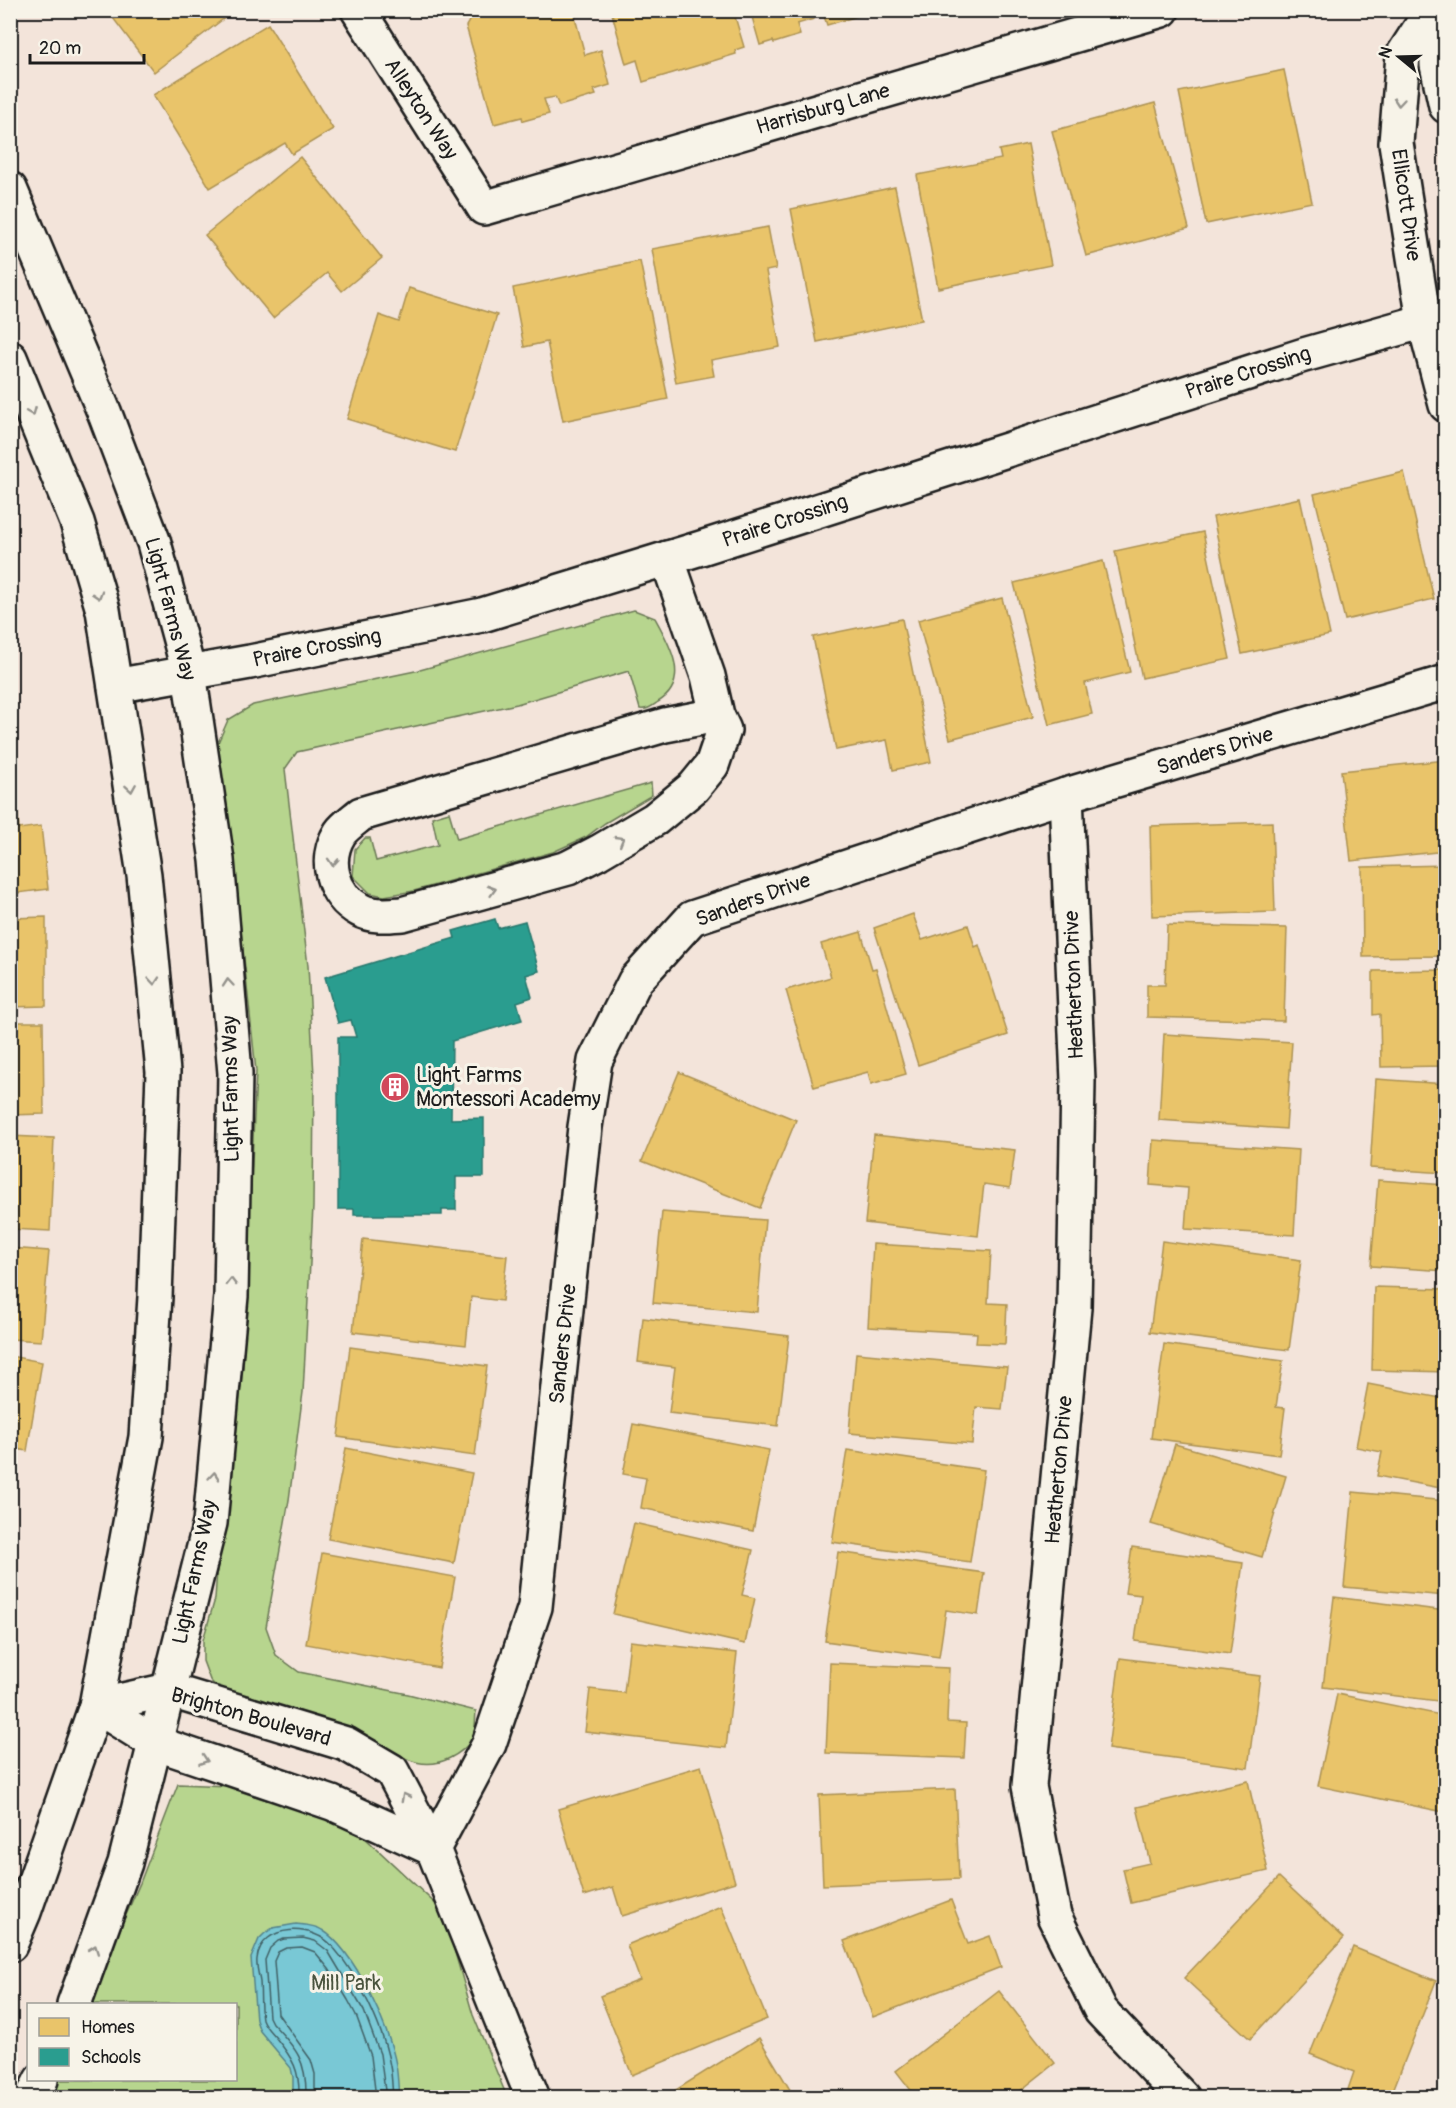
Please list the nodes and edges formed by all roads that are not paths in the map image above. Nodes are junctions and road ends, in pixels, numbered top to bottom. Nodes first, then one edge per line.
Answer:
1 (358, 10) edge
2 (1162, 10) edge
3 (1434, 10) edge
4 (1446, 106) edge
5 (10, 189) edge
6 (484, 208) joint
7 (1435, 318) edge
8 (10, 358) edge
9 (1446, 405) edge
10 (667, 558) junction
11 (189, 673) junction
12 (1446, 682) edge
13 (115, 686) junction
14 (717, 715) junction
15 (1066, 795) junction
16 (168, 1690) junction
17 (96, 1706) junction
18 (155, 1743) junction
19 (433, 1849) junction
20 (10, 1944) edge
21 (74, 2003) edge
22 (40, 2081) edge
23 (32, 2097) edge
24 (533, 2097) edge
25 (1183, 2097) edge

1 - 6 street, Alleyton Way
2 - 6 street, Harrisburg Lane
3 - 4 street, Ellicott Drive
3 -> 7 street, Ellicott Drive
5 - 11 street, Light Farms Way
7 - 9 street, Ellicott Drive
7 - 10 street, Praire Crossing
8 -> 13 street
10 - 11 street, Praire Crossing
10 - 14 street
11 - 13 street, Praire Crossing
16 -> 11 street, Light Farms Way
12 - 15 street, Sanders Drive
13 -> 17 street
14 -> 14 street
15 - 19 street, Sanders Drive
15 - 25 street, Heatherton Drive
16 - 17 street, Brighton Boulevard
16 - 18 street, Light Farms Way
19 -> 16 street, Brighton Boulevard
17 - 18 street
17 - 20 street
18 -> 19 street
21 -> 18 street, Light Farms Way
19 - 24 street, Brighton Boulevard
22 - 23 street

